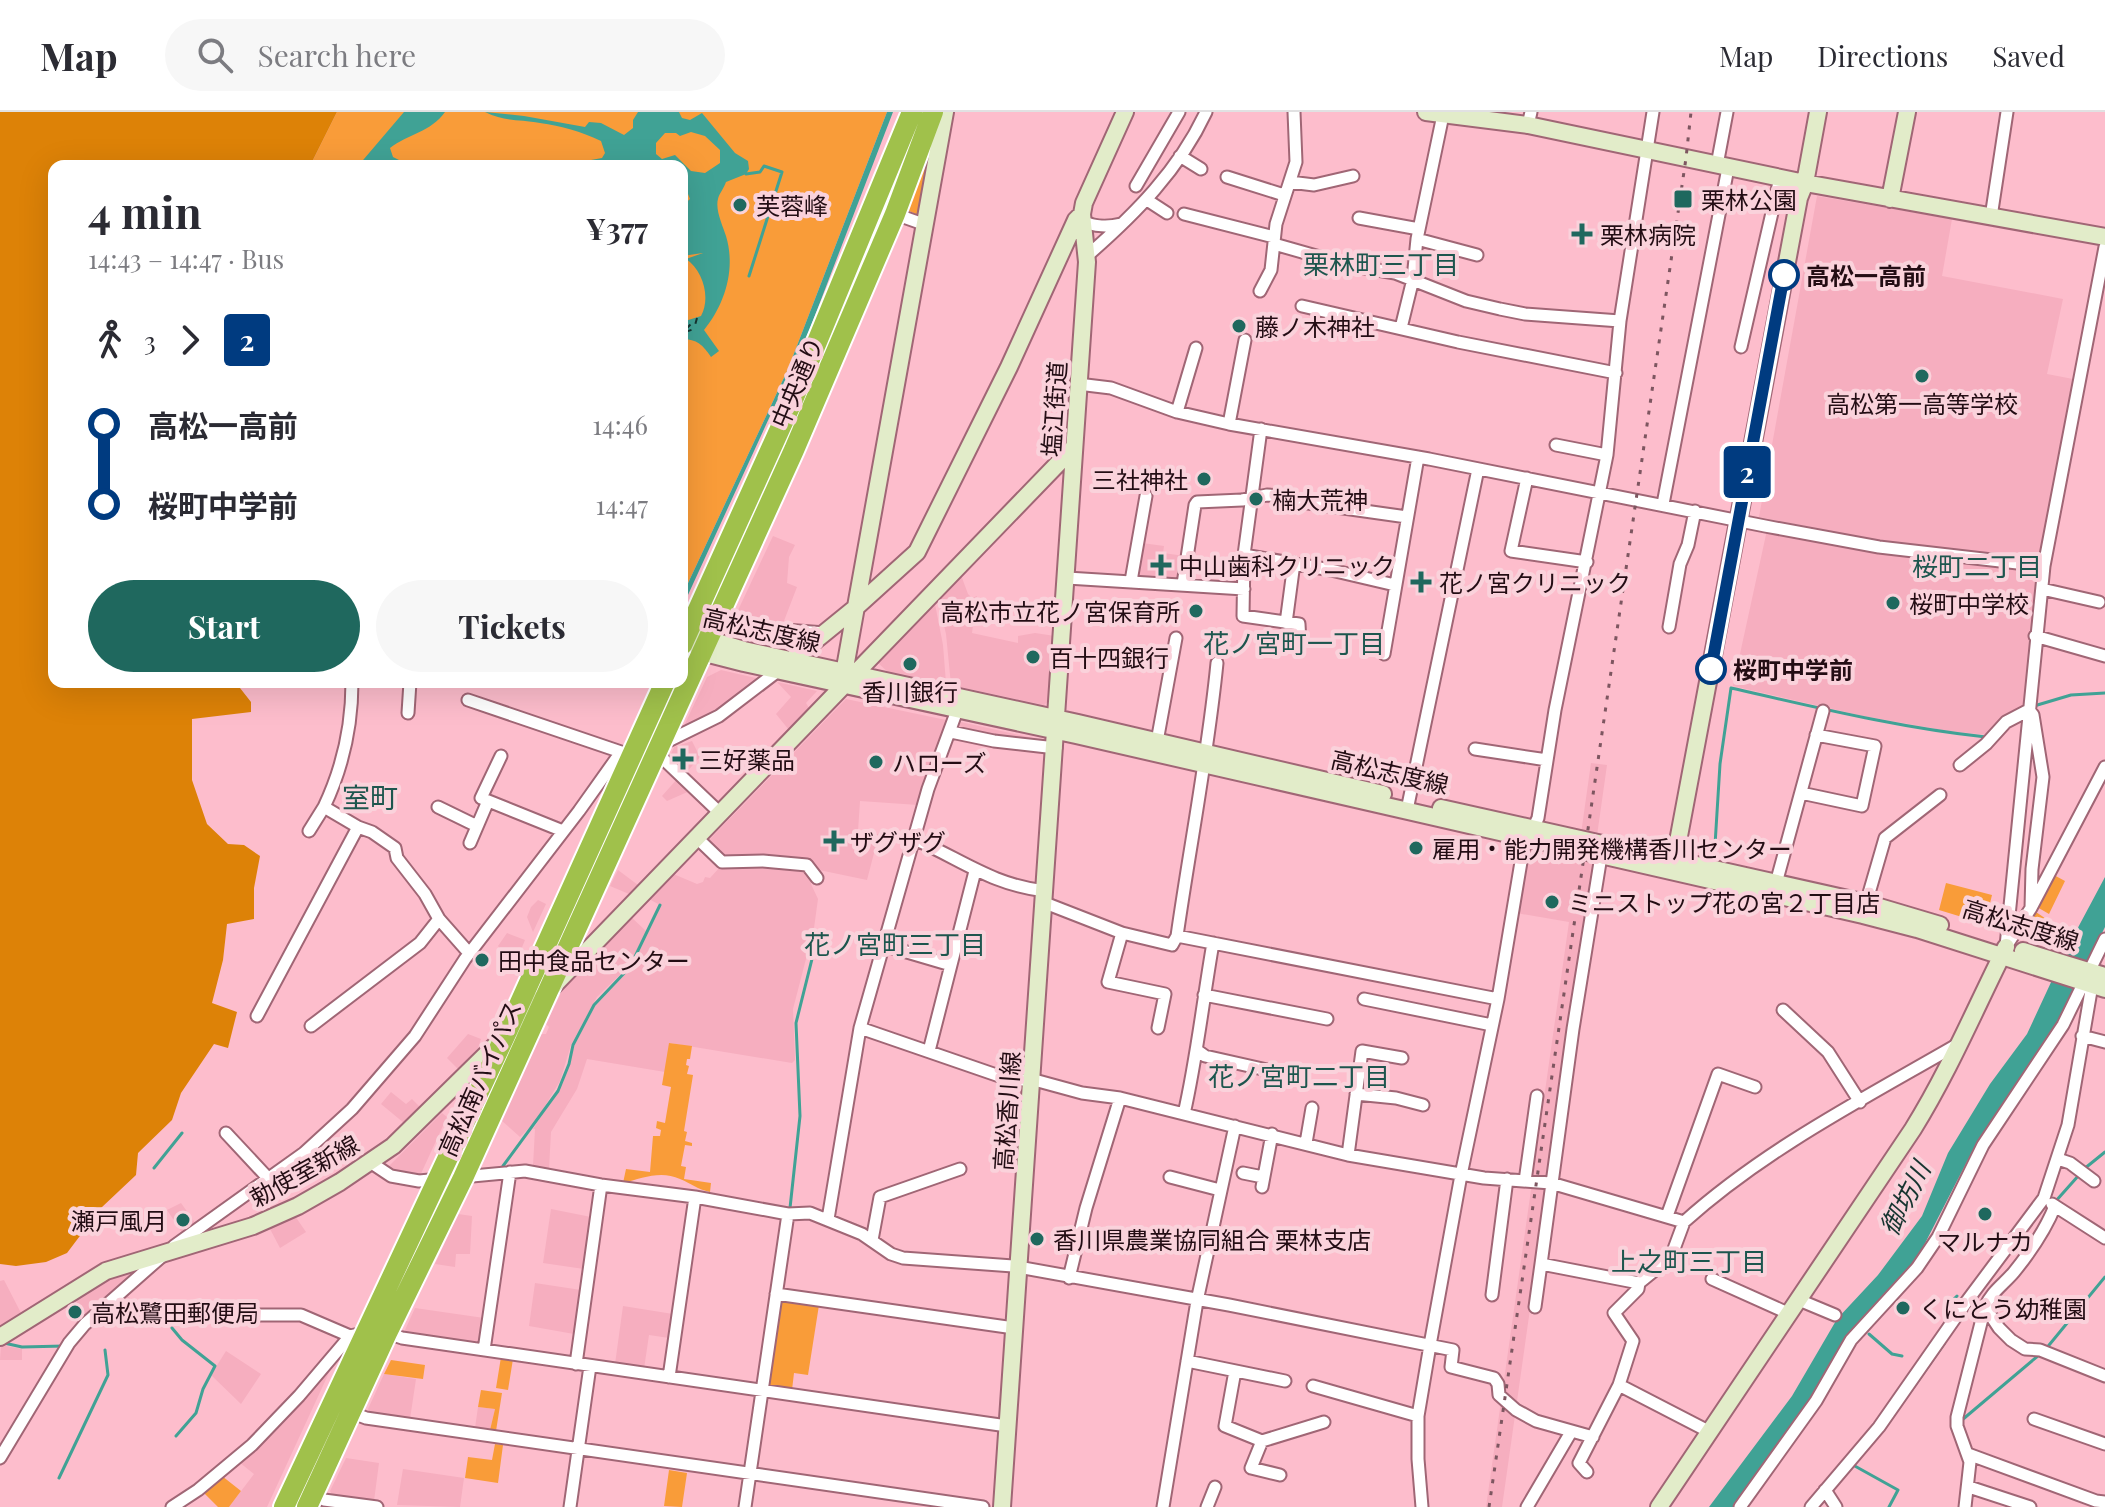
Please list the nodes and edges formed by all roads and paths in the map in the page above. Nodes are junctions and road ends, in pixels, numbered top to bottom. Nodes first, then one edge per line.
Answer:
1 (912, 112) edge
2 (933, 112) edge
3 (945, 112) edge
4 (1125, 112) edge
5 (1179, 112) edge
6 (1206, 112) edge
7 (1294, 112) edge
8 (1653, 112) edge
9 (1727, 112) edge
10 (1818, 112) edge
11 (1907, 112) edge
12 (2007, 112) edge
13 (1434, 113) edge
14 (1478, 115) edge
15 (1530, 118) edge
16 (1649, 149) junction
17 (1180, 156) junction
18 (1722, 166) junction
19 (1201, 169) dead end
20 (1353, 176) dead end
21 (1227, 177) dead end
22 (1780, 178) junction
23 (1290, 182) junction
24 (1805, 183) junction
25 (1136, 186) dead end
26 (1284, 195) junction
27 (1890, 199) junction
28 (1147, 200) junction
29 (1167, 213) dead end
30 (895, 214) junction
31 (1184, 214) dead end
32 (1991, 217) junction
33 (1083, 218) junction
34 (1359, 218) dead end
35 (1124, 223) junction
36 (926, 225) junction
37 (1418, 234) junction
38 (2105, 237) edge
39 (1274, 241) junction
40 (2105, 247) edge
41 (1088, 255) junction
42 (1477, 255) dead end
43 (1413, 279) junction
44 (1260, 291) dead end
45 (1302, 306) dead end
46 (1620, 321) junction
47 (1401, 328) junction
48 (1245, 340) dead end
49 (1741, 347) dead end
50 (1196, 348) dead end
51 (1616, 373) junction
52 (1078, 384) junction
53 (1177, 412) junction
54 (1229, 424) junction
55 (1261, 429) junction
56 (1556, 445) dead end
57 (1074, 447) junction
58 (1607, 455) junction
59 (1418, 457) junction
60 (1478, 469) junction
61 (1527, 478) junction
62 (1042, 481) junction
63 (1072, 483) junction
64 (1598, 493) junction
65 (1146, 496) dead end
66 (1252, 496) junction
67 (1663, 504) junction
68 (1695, 511) junction
69 (1407, 517) junction
70 (1739, 520) junction
71 (1244, 555) junction
72 (1587, 562) junction
73 (1294, 563) junction
74 (2044, 566) junction
75 (1067, 578) junction
76 (1131, 581) junction
77 (1183, 584) junction
78 (1395, 585) junction
79 (1244, 589) junction
80 (2042, 589) junction
81 (2099, 602) dead end
82 (854, 609) junction
83 (1286, 623) junction
84 (731, 626) dead end
85 (1669, 627) dead end
86 (825, 633) junction
87 (2035, 636) junction
88 (1176, 638) dead end
89 (1300, 642) dead end
90 (692, 644) edge
91 (1384, 654) dead end
92 (2105, 656) edge
93 (1217, 663) dead end
94 (784, 666) junction
95 (847, 677) junction
96 (352, 688) edge
97 (410, 688) edge
98 (662, 688) edge
99 (678, 688) edge
100 (468, 700) dead end
101 (960, 705) junction
102 (2029, 710) junction
103 (1823, 711) dead end
104 (408, 713) dead end
105 (951, 732) junction
106 (1057, 733) junction
107 (1816, 735) junction
108 (658, 748) junction
109 (1155, 749) junction
110 (1475, 749) dead end
111 (631, 755) junction
112 (501, 756) dead end
113 (1205, 760) junction
114 (1547, 760) junction
115 (1960, 765) dead end
116 (2105, 767) edge
117 (1801, 793) junction
118 (1940, 795) dead end
119 (488, 801) junction
120 (1408, 805) junction
121 (324, 807) junction
122 (438, 807) dead end
123 (720, 813) junction
124 (477, 826) junction
125 (358, 827) junction
126 (309, 831) dead end
127 (563, 831) junction
128 (1530, 834) junction
129 (696, 837) junction
130 (914, 839) junction
131 (470, 843) dead end
132 (1601, 856) junction
133 (1674, 865) junction
134 (975, 871) junction
135 (817, 878) dead end
136 (1774, 889) junction
137 (1045, 897) junction
138 (2031, 908) junction
139 (1865, 909) junction
140 (439, 919) junction
141 (1122, 933) junction
142 (1177, 936) junction
143 (2105, 939) edge
144 (1213, 943) junction
145 (883, 945) junction
146 (2004, 951) junction
147 (469, 953) junction
148 (951, 965) junction
149 (2091, 979) edge
150 (1204, 995) junction
151 (544, 996) junction
152 (1364, 999) dead end
153 (1498, 999) junction
154 (1783, 1010) dead end
155 (257, 1016) dead end
156 (1327, 1019) dead end
157 (1492, 1025) junction
158 (311, 1026) dead end
159 (860, 1028) junction
160 (1158, 1028) dead end
161 (505, 1036) junction
162 (2082, 1036) junction
163 (2105, 1042) edge
164 (1960, 1043) junction
165 (929, 1051) junction
166 (1198, 1051) junction
167 (1402, 1058) dead end
168 (1289, 1075) dead end
169 (1032, 1080) junction
170 (1755, 1087) dead end
171 (1356, 1094) junction
172 (1537, 1096) dead end
173 (1120, 1098) junction
174 (1860, 1102) junction
175 (1423, 1105) dead end
176 (1312, 1108) dead end
177 (1184, 1114) junction
178 (1235, 1126) junction
179 (226, 1133) dead end
180 (1272, 1134) junction
181 (1306, 1143) junction
182 (1348, 1155) junction
183 (2058, 1159) junction
184 (370, 1162) junction
185 (960, 1169) dead end
186 (510, 1172) junction
187 (1243, 1173) dead end
188 (1461, 1175) junction
189 (1170, 1177) dead end
190 (268, 1178) junction
191 (463, 1178) junction
192 (1507, 1179) junction
193 (437, 1180) junction
194 (1525, 1181) junction
195 (2094, 1181) dead end
196 (1551, 1183) junction
197 (601, 1185) junction
198 (1220, 1190) junction
199 (695, 1197) junction
200 (2044, 1198) junction
201 (2055, 1206) junction
202 (788, 1214) junction
203 (1667, 1216) junction
204 (828, 1219) junction
205 (1684, 1222) junction
206 (2105, 1238) edge
207 (872, 1240) junction
208 (169, 1250) junction
209 (1541, 1264) junction
210 (1019, 1268) junction
211 (1987, 1274) junction
212 (1069, 1278) junction
213 (1712, 1279) dead end
214 (1639, 1283) junction
215 (1996, 1289) junction
216 (776, 1294) junction
217 (1492, 1295) dead end
218 (1197, 1301) junction
219 (1535, 1307) dead end
220 (1794, 1307) junction
221 (1985, 1307) junction
222 (221, 1308) dead end
223 (1835, 1315) dead end
224 (1014, 1328) junction
225 (387, 1333) junction
226 (357, 1335) junction
227 (0, 1337) edge
228 (1430, 1345) junction
229 (484, 1350) junction
230 (1187, 1361) junction
231 (576, 1364) junction
232 (590, 1366) junction
233 (1235, 1371) junction
234 (2105, 1376) edge
235 (669, 1377) junction
236 (1285, 1381) dead end
237 (1619, 1385) junction
238 (1313, 1386) dead end
239 (762, 1391) junction
240 (350, 1412) junction
241 (1418, 1416) junction
242 (2034, 1419) dead end
243 (1324, 1422) dead end
244 (1007, 1426) junction
245 (1571, 1432) junction
246 (1710, 1432) junction
247 (1593, 1437) junction
248 (1262, 1441) junction
249 (2105, 1444) edge
250 (578, 1449) junction
251 (1968, 1454) junction
252 (0, 1458) edge
253 (1587, 1472) dead end
254 (750, 1474) junction
255 (1280, 1475) dead end
256 (1215, 1487) dead end
257 (1969, 1487) junction
258 (1825, 1490) junction
259 (309, 1501) edge
260 (925, 1503) edge
261 (2097, 1503) edge
262 (172, 1507) edge
263 (284, 1507) edge
264 (377, 1507) edge
265 (570, 1507) edge
266 (745, 1507) edge
267 (983, 1507) edge
268 (1002, 1507) edge
269 (1163, 1507) edge
270 (1207, 1507) edge
271 (1422, 1507) edge
272 (1527, 1507) edge
273 (1659, 1507) edge
274 (1740, 1507) edge
275 (1811, 1507) edge
276 (1836, 1507) edge
277 (1965, 1507) edge
278 (2030, 1507) edge

1 - 90 highway, 中央通り
2 - 30 highway, 中央通り
3 - 36 main road
4 - 33 main road, 塩江街道
5 - 25 street
6 - 17 street
7 - 23 street
8 - 16 street
9 - 18 street
10 - 24 main road
11 - 27 main road
12 - 32 street
13 - 14 main road
13 - 37 street
14 - 15 main road
15 - 16 main road
16 - 18 main road
16 - 46 street
17 - 19 street
17 - 28 street
18 - 22 main road
18 - 67 street
20 - 23 street
21 - 26 street
22 - 24 main road
22 - 49 street
23 - 26 street
24 - 27 main road
24 - 70 main road
26 - 39 street
27 - 32 main road
28 - 29 street
28 - 35 street
30 - 36 street
30 - 90 highway, 中央通り
31 - 39 street
32 - 38 main road
33 - 35 street
33 - 41 main road, 塩江街道
33 - 82 main road
34 - 37 street
35 - 41 street
36 - 82 main road
37 - 42 street
37 - 43 street
39 - 43 street
39 - 44 street
40 - 74 street
41 - 52 main road, 塩江街道
43 - 46 street
43 - 47 street
45 - 47 street
46 - 51 street
47 - 51 street
48 - 54 street
50 - 53 street
51 - 58 street
52 - 53 street
52 - 57 main road, 塩江街道
53 - 54 street
54 - 55 street
55 - 59 street
55 - 66 street
56 - 58 street
57 - 62 main road, 勅使室新線
57 - 63 main road, 塩江街道
58 - 64 street
59 - 60 street
59 - 69 street
60 - 61 street
60 - 120 street
61 - 64 street
61 - 72 street
62 - 63 main road
62 - 95 main road, 勅使室新線
63 - 75 main road, 塩江街道
64 - 67 street
64 - 72 street
65 - 76 street
66 - 69 street
66 - 71 street
66 - 77 street
67 - 68 street
68 - 70 street
68 - 85 street
69 - 78 street
70 - 74 street
70 - 133 main road
71 - 73 street
71 - 79 street
72 - 114 street
73 - 78 street
73 - 83 street
74 - 80 street
75 - 76 street
75 - 106 main road, 塩江街道
76 - 77 street
77 - 79 street
78 - 91 street
79 - 83 street
80 - 81 street
80 - 87 street
82 - 86 main road
82 - 95 main road
83 - 89 street
84 - 86 street
86 - 94 main road
87 - 92 street
87 - 102 street
88 - 109 street
90 - 94 main road, 高松志度線
93 - 113 street
94 - 95 main road, 高松志度線
94 - 108 street
95 - 101 main road, 高松志度線
95 - 123 main road, 勅使室新線
96 - 121 street
97 - 104 street
98 - 111 highway, 高松南バイパス
99 - 108 highway, 高松南バイパス
100 - 111 street
101 - 105 street
101 - 106 main road, 高松志度線
102 - 115 street
102 - 138 street
102 - 146 street
103 - 107 street
105 - 106 street
105 - 130 street
106 - 109 main road, 高松志度線
106 - 137 main road, 高松香川線
107 - 117 street
107 - 117 street
108 - 123 street
108 - 151 highway, 高松南バイパス
109 - 113 main road, 高松志度線
110 - 114 street
111 - 127 street
111 - 161 highway, 高松南バイパス
112 - 119 street
113 - 120 main road, 高松志度線
113 - 142 street
114 - 128 street
116 - 138 street
117 - 136 street
118 - 139 street
119 - 124 street
119 - 127 street
120 - 128 main road, 高松志度線
121 - 125 street
121 - 126 street
122 - 124 street
123 - 129 main road, 勅使室新線
124 - 131 street
125 - 140 street
125 - 155 street
127 - 147 street
128 - 132 main road, 高松志度線
128 - 133 main road, 高松志度線
128 - 153 street
129 - 135 street
129 - 151 main road, 勅使室新線
130 - 134 street
130 - 145 street
132 - 133 main road, 高松志度線
132 - 196 street
133 - 136 main road, 高松志度線
134 - 137 street
134 - 148 street
136 - 139 main road, 高松志度線
137 - 141 street
137 - 169 main road, 高松香川線
138 - 146 street
139 - 146 main road, 高松志度線
140 - 147 street
140 - 158 street
141 - 142 street
141 - 160 street
142 - 144 street
143 - 149 street
144 - 150 street
144 - 153 street
145 - 148 street
145 - 159 street
146 - 149 main road, 高松志度線
146 - 164 main road
147 - 190 street
148 - 165 street
149 - 162 street
149 - 274 street
150 - 156 street
150 - 166 street
151 - 161 main road, 勅使室新線
151 - 191 highway, 高松南バイパス
152 - 157 street
153 - 157 street
154 - 174 street
157 - 188 street
159 - 165 street
159 - 204 street
161 - 184 main road, 勅使室新線
161 - 193 highway, 高松南バイパス
162 - 163 street
162 - 183 street
164 - 174 street
164 - 220 main road
165 - 169 street
166 - 168 street
166 - 177 street
167 - 171 street
169 - 173 street
169 - 210 main road, 高松香川線
170 - 203 street
171 - 175 street
171 - 182 street
172 - 194 street
173 - 177 street
173 - 212 street
174 - 205 street
176 - 181 street
177 - 178 street
178 - 180 street
178 - 198 street
179 - 190 street
180 - 181 street
180 - 187 street
181 - 182 street
182 - 188 street
183 - 195 street
183 - 200 street
184 - 193 street
184 - 208 main road, 勅使室新線
185 - 207 street
186 - 191 street
186 - 197 street
186 - 229 street
188 - 192 street
188 - 228 street
189 - 198 street
190 - 208 street
191 - 193 street
191 - 225 highway, 高松南バイパス
192 - 194 street
192 - 217 street
193 - 226 highway, 高松南バイパス
194 - 196 street
196 - 203 street
196 - 209 street
197 - 199 street
197 - 231 street
198 - 218 street
199 - 202 street
199 - 235 street
200 - 201 street
200 - 211 street
201 - 206 street
201 - 215 street
202 - 204 street
202 - 216 street
203 - 205 street
204 - 207 street
205 - 214 street
207 - 210 street
208 - 227 main road, 勅使室新線
208 - 252 street
209 - 214 street
209 - 219 street
210 - 212 street
210 - 224 main road, 高松香川線
211 - 215 street
211 - 258 street
212 - 218 street
213 - 220 street
214 - 237 street
215 - 221 street
216 - 224 street
216 - 239 street
218 - 228 street
218 - 230 street
220 - 223 street
220 - 246 main road
221 - 234 street
221 - 251 street
222 - 226 street
224 - 244 main road, 高松香川線
225 - 229 street
225 - 240 highway, 高松南バイパス
226 - 262 street
226 - 263 highway, 高松南バイパス
228 - 241 street
228 - 245 street
229 - 231 street
230 - 233 street
230 - 269 street
231 - 232 street
232 - 235 street
232 - 250 street
233 - 236 street
233 - 248 street
235 - 239 street
237 - 246 street
237 - 247 street
238 - 241 street
239 - 244 street
239 - 254 street
240 - 250 street
240 - 259 highway, 高松南バイパス
241 - 271 street
242 - 249 street
243 - 248 street
244 - 268 main road, 高松香川線
245 - 247 street
245 - 272 street
246 - 273 main road
247 - 253 street
248 - 255 street
250 - 254 street
250 - 265 street
251 - 257 street
251 - 261 street
254 - 260 street
254 - 266 street
256 - 270 street
257 - 277 street
257 - 278 street
258 - 275 street
258 - 276 street
259 - 264 street
260 - 267 street

